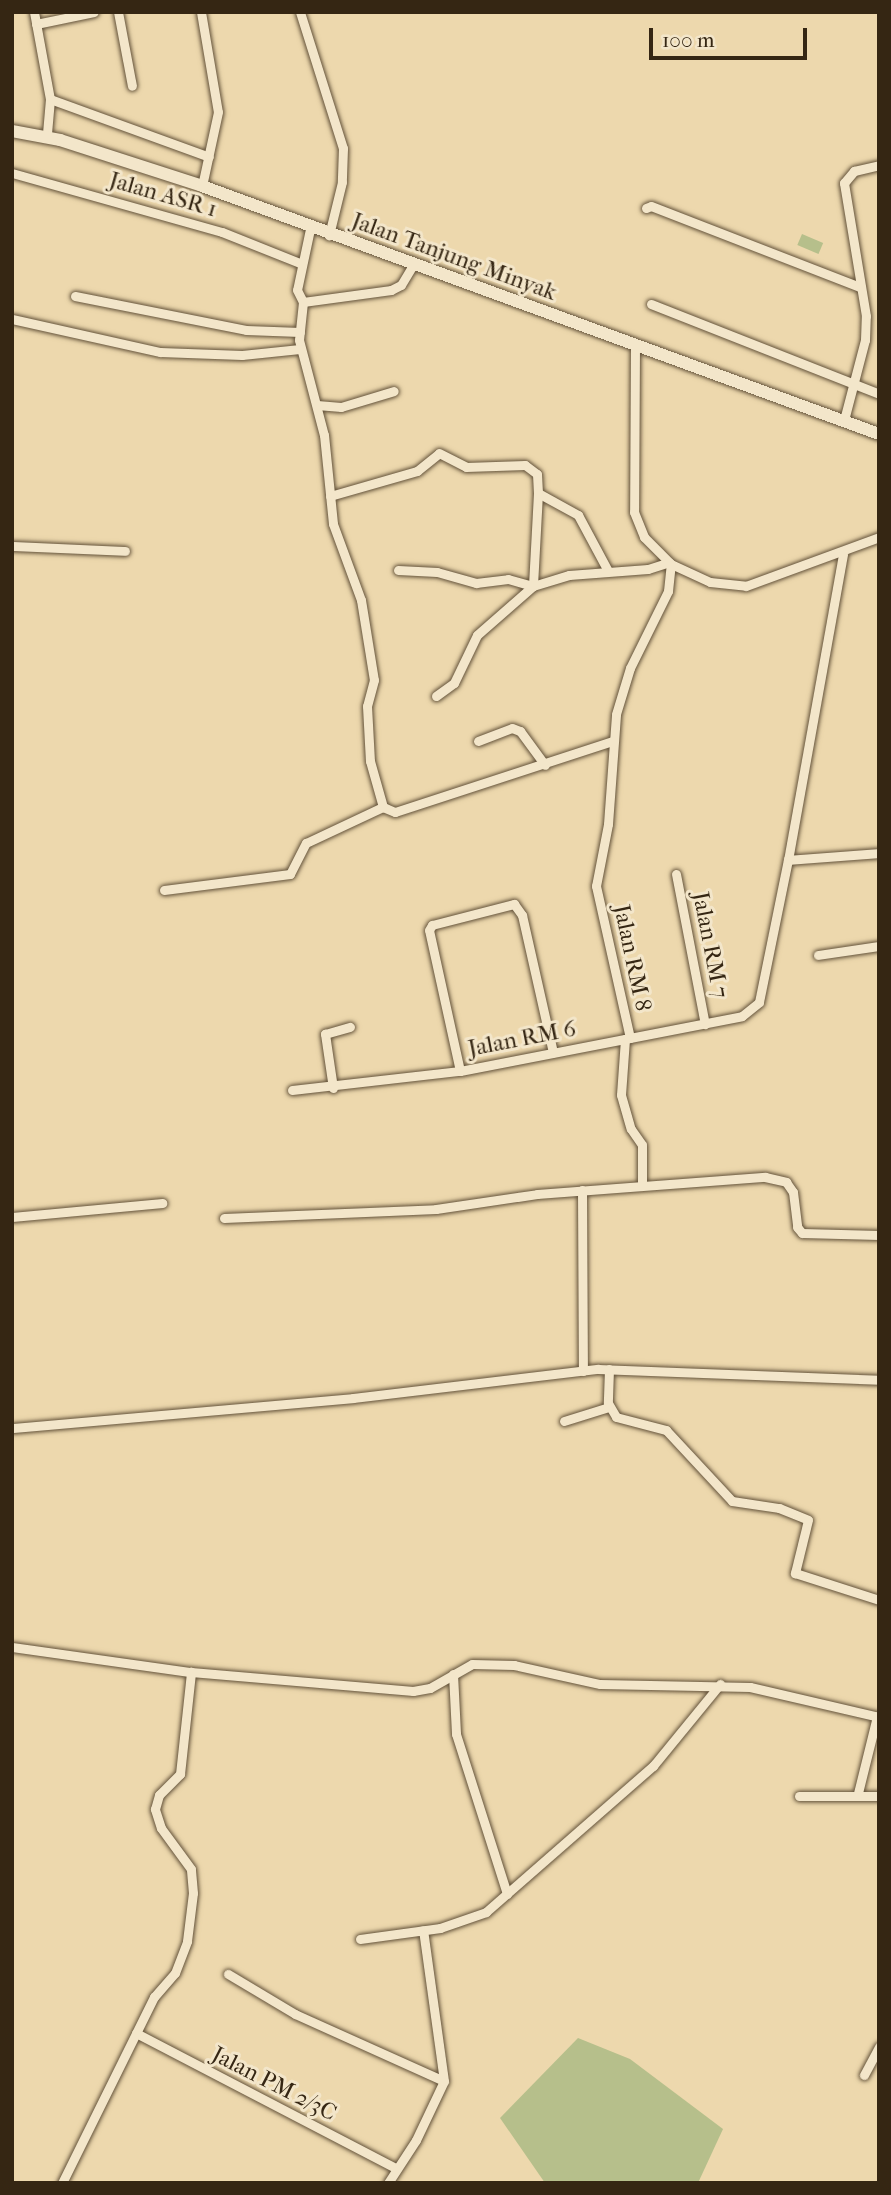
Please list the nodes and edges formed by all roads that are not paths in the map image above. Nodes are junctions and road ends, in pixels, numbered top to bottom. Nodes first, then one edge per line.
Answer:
1 (34, 12) edge
2 (94, 12) edge
3 (118, 12) edge
4 (201, 12) edge
5 (300, 12) edge
6 (36, 24) junction
7 (132, 86) dead end
8 (50, 99) junction
9 (12, 131) edge
10 (47, 137) junction
11 (209, 157) junction
12 (879, 165) edge
13 (12, 173) edge
14 (202, 186) junction
15 (646, 208) dead end
16 (310, 229) junction
17 (329, 235) junction
18 (300, 264) junction
19 (413, 265) junction
20 (860, 287) junction
21 (75, 296) dead end
22 (303, 302) junction
23 (651, 304) dead end
24 (12, 320) edge
25 (300, 332) junction
26 (635, 344) junction
27 (300, 349) junction
28 (854, 385) junction
29 (394, 391) dead end
30 (879, 394) edge
31 (317, 405) junction
32 (844, 420) junction
33 (879, 434) edge
34 (538, 492) junction
35 (330, 496) junction
36 (879, 537) edge
37 (12, 546) edge
38 (125, 551) dead end
39 (843, 554) junction
40 (670, 563) junction
41 (398, 570) dead end
42 (608, 571) junction
43 (533, 586) junction
44 (436, 696) dead end
45 (478, 741) dead end
46 (612, 741) junction
47 (545, 765) junction
48 (383, 807) junction
49 (879, 853) edge
50 (788, 860) junction
51 (676, 874) dead end
52 (164, 890) dead end
53 (879, 946) edge
54 (817, 955) dead end
55 (705, 1024) junction
56 (350, 1027) dead end
57 (627, 1039) junction
58 (553, 1053) junction
59 (460, 1071) junction
60 (333, 1088) junction
61 (292, 1090) dead end
62 (642, 1185) junction
63 (582, 1190) junction
64 (162, 1203) dead end
65 (12, 1217) edge
66 (224, 1218) dead end
67 (879, 1235) edge
68 (609, 1370) junction
69 (583, 1371) junction
70 (879, 1380) edge
71 (609, 1407) junction
72 (564, 1421) dead end
73 (12, 1428) edge
74 (879, 1600) edge
75 (12, 1647) edge
76 (191, 1672) junction
77 (453, 1674) junction
78 (720, 1684) junction
79 (878, 1716) edge
80 (858, 1793) junction
81 (799, 1796) dead end
82 (879, 1796) edge
83 (507, 1894) junction
84 (423, 1930) junction
85 (360, 1939) dead end
86 (228, 1974) dead end
87 (136, 2034) junction
88 (879, 2047) edge
89 (864, 2075) dead end
90 (444, 2081) junction
91 (395, 2168) junction
92 (62, 2183) edge
93 (388, 2183) edge

1 - 6 street
2 - 6 street
3 - 7 street
4 - 11 street
5 - 17 street
6 - 8 street
8 - 10 street
8 - 11 street
9 - 10 main road, Jalan Tanjung Minyak
10 - 14 main road, Jalan Tanjung Minyak
11 - 14 street
12 - 20 street
13 - 18 street, Jalan ASR 1
14 - 16 main road, Jalan Tanjung Minyak
15 - 20 street
16 - 17 main road, Jalan Tanjung Minyak
16 - 18 street
17 - 19 main road, Jalan Tanjung Minyak
18 - 22 street
19 - 22 street
19 - 26 main road, Jalan Tanjung Minyak
20 - 28 street
21 - 25 street
22 - 25 street
23 - 28 street
24 - 27 street
25 - 27 street
26 - 32 main road, Jalan Tanjung Minyak
26 - 40 street
27 - 31 street
28 - 30 street
28 - 32 street
29 - 31 street
31 - 35 street
32 - 33 main road, Jalan Tanjung Minyak
34 - 35 street
34 - 42 street
34 - 43 street
35 - 48 street
36 - 39 street
37 - 38 street
39 - 40 street
39 - 50 street
40 - 42 street
40 - 46 street
41 - 43 street
42 - 43 street
43 - 44 street
45 - 47 street
46 - 47 street
46 - 57 street, Jalan RM 8
47 - 48 street
48 - 52 street
49 - 50 street
50 - 55 street, Jalan RM 6
51 - 55 street, Jalan RM 7
53 - 54 street
55 - 57 street, Jalan RM 6
56 - 60 street
57 - 58 street, Jalan RM 6
57 - 62 street, Jalan RM 8
58 - 59 street, Jalan RM 6
58 - 59 street
59 - 60 street, Jalan RM 6
60 - 61 street, Jalan RM 6
62 - 63 street
62 - 67 street
63 - 66 street
63 - 69 street
64 - 65 street
68 - 69 street
68 - 70 street
68 - 71 street
69 - 73 street
71 - 72 street
71 - 74 street
75 - 76 street
76 - 77 street
76 - 87 street
77 - 78 street
77 - 83 street
78 - 79 street
78 - 83 street
79 - 80 street
80 - 81 street
80 - 82 street
83 - 84 street
84 - 85 street
84 - 90 street
86 - 90 street
87 - 91 street, Jalan PM 2/3C
87 - 92 street
88 - 89 street
90 - 91 street
91 - 93 street

